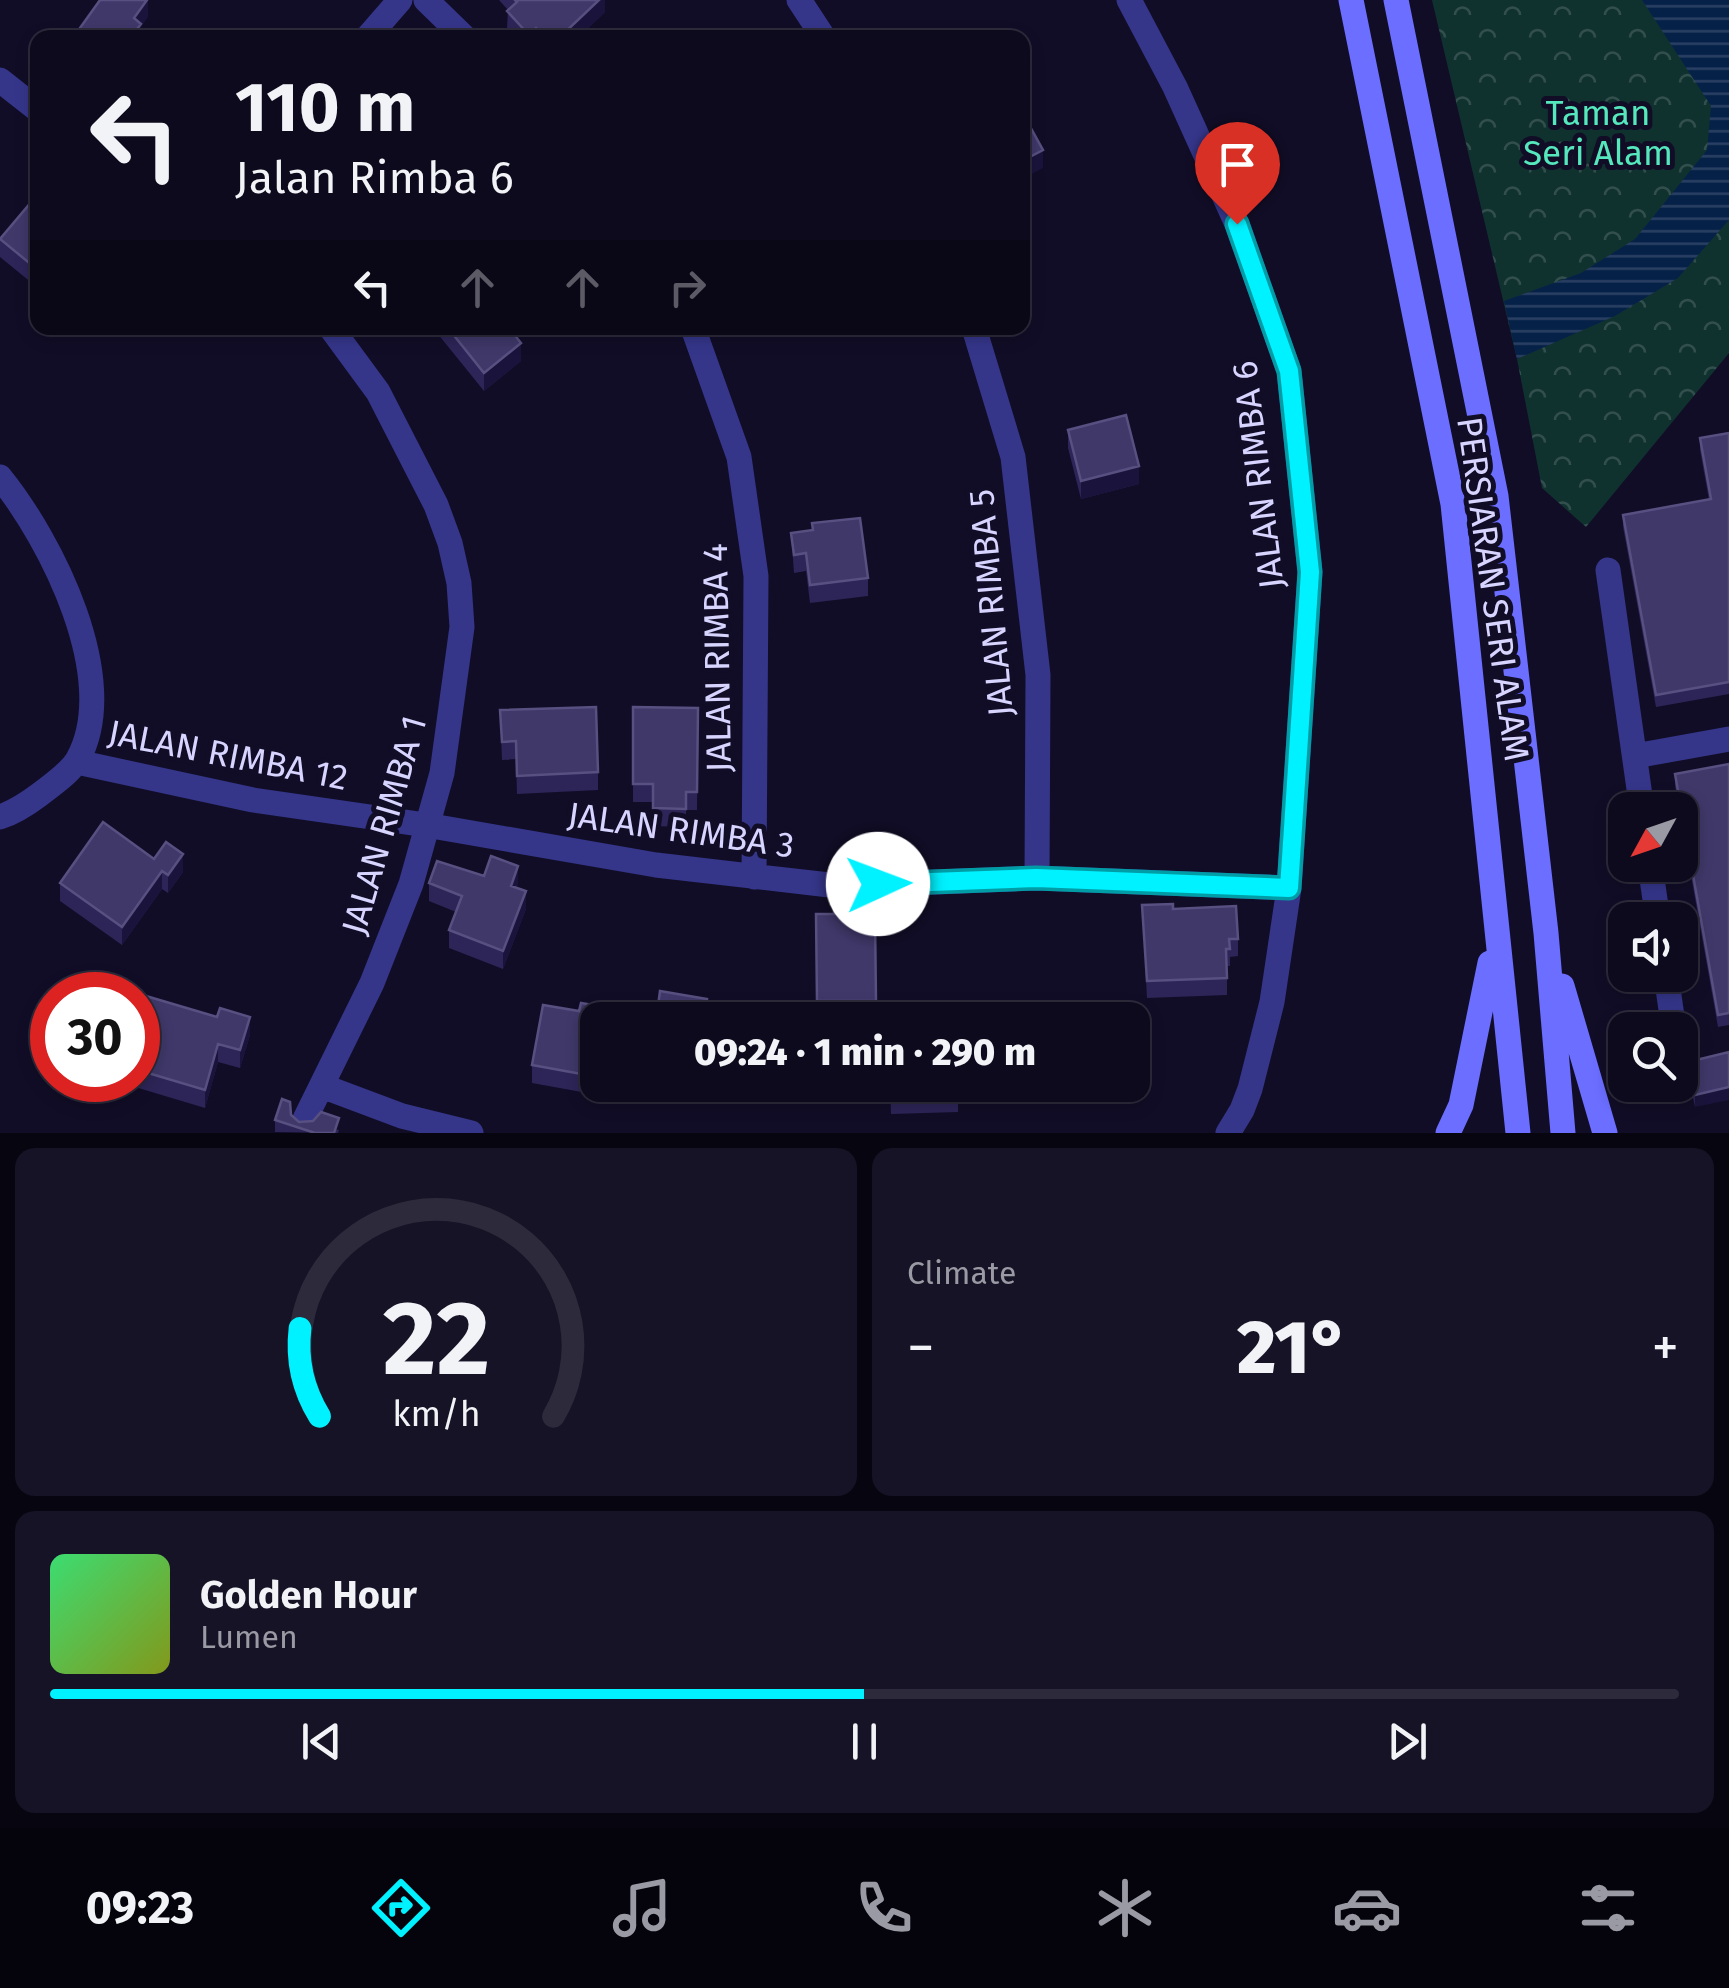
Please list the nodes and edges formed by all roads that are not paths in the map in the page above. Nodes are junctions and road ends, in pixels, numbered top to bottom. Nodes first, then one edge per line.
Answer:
1 (400, 0) edge
2 (426, 0) edge
3 (798, 0) edge
4 (1129, 0) edge
5 (1352, 0) edge
6 (1396, 0) edge
7 (374, 30) edge
8 (456, 30) edge
9 (819, 30) edge
10 (0, 80) edge
11 (30, 104) edge
12 (336, 335) edge
13 (696, 335) edge
14 (976, 335) edge
15 (0, 477) edge
16 (1608, 570) dead end
17 (1729, 738) edge
18 (1635, 756) junction
19 (77, 762) junction
20 (1640, 792) edge
21 (0, 818) edge
22 (426, 825) junction
23 (754, 876) junction
24 (1036, 878) junction
25 (1289, 888) junction
26 (1546, 933) junction
27 (1496, 938) junction
28 (322, 1086) junction
29 (306, 1119) edge
30 (471, 1133) edge
31 (1228, 1133) edge
32 (1448, 1133) edge
33 (1518, 1133) edge
34 (1563, 1133) edge
35 (1605, 1133) edge

1 - 7 street
2 - 8 street
3 - 9 street
4 - 25 street, JALAN RIMBA 6
5 - 27 street, PERSIARAN SERI ALAM
6 - 26 street, PERSIARAN SERI ALAM
10 - 11 street
12 - 22 street, JALAN RIMBA 1
13 - 23 street, JALAN RIMBA 4
14 - 24 street, JALAN RIMBA 5
15 - 19 street
16 - 18 street
17 - 18 street
18 - 20 street
19 - 21 street
19 - 22 street, JALAN RIMBA 12
22 - 23 street, JALAN RIMBA 3
22 - 28 street, JALAN RIMBA 1
23 - 24 street, JALAN RIMBA 3
24 - 25 street, JALAN RIMBA 3
25 - 31 street, JALAN RIMBA 6
26 - 34 street, PERSIARAN SERI ALAM
26 - 35 street
27 - 32 street
27 - 33 street, PERSIARAN SERI ALAM
28 - 29 street, JALAN RIMBA 1
28 - 30 street

